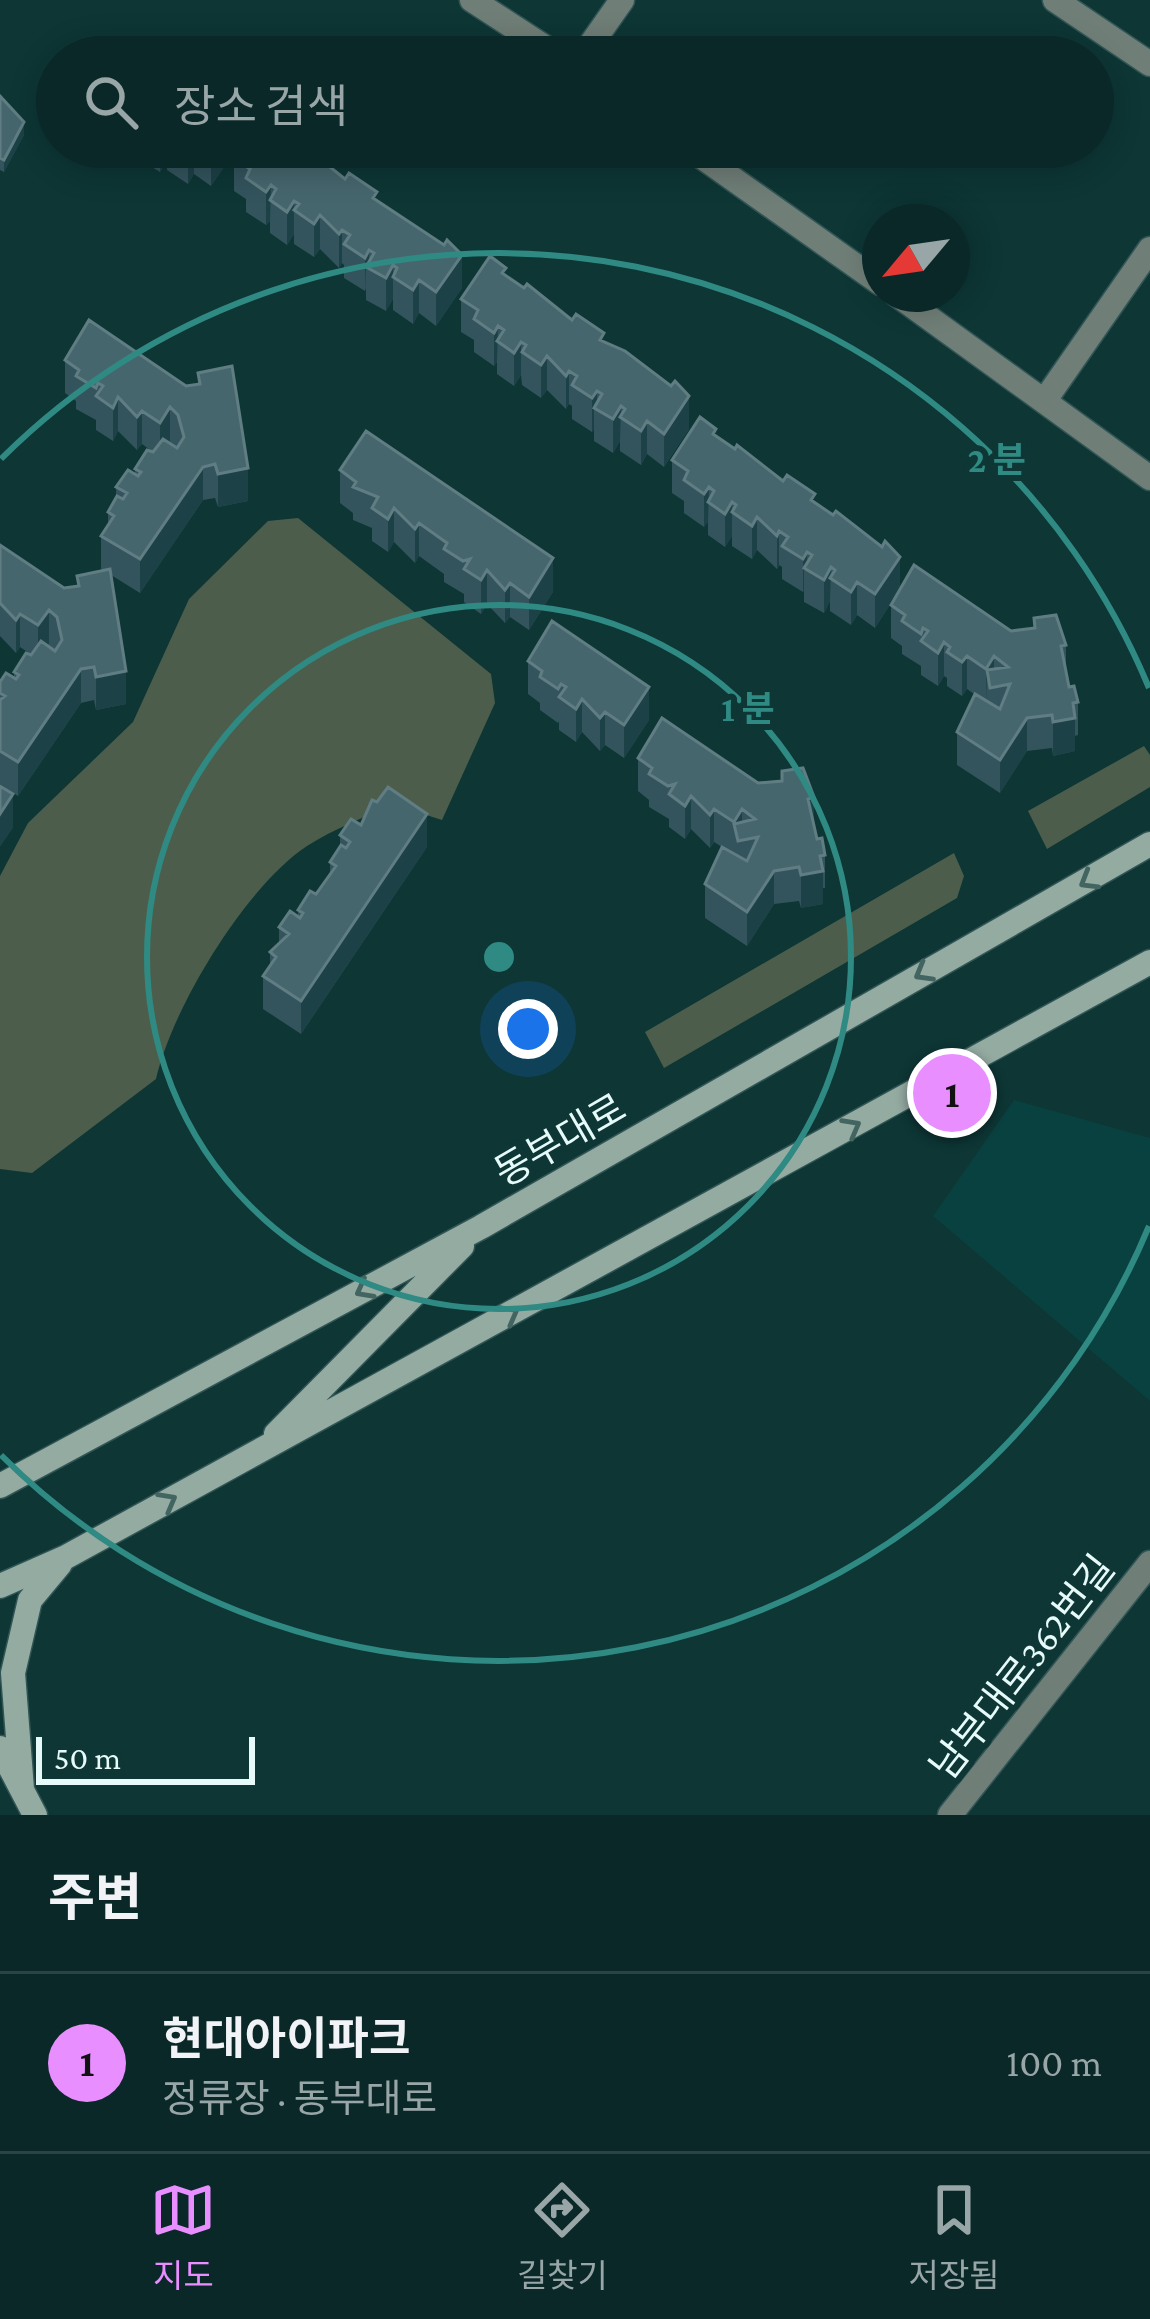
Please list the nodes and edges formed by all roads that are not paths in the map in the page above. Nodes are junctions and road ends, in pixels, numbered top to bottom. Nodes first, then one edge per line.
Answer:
1 (472, 0) edge
2 (622, 0) edge
3 (1055, 0) edge
4 (528, 36) edge
5 (597, 36) edge
6 (1108, 36) edge
7 (1114, 40) edge
8 (1150, 64) edge
9 (718, 168) edge
10 (1150, 249) edge
11 (862, 270) edge
12 (921, 312) edge
13 (1045, 400) junction
14 (1150, 478) edge
15 (1150, 844) edge
16 (1150, 962) edge
17 (481, 1227) junction
18 (257, 1453) junction
19 (1, 1485) edge
20 (65, 1557) junction
21 (1150, 1563) edge
22 (0, 1586) edge
23 (0, 1748) edge
24 (22, 1789) junction
25 (35, 1815) edge
26 (950, 1815) edge

1 - 4 street
2 - 5 street
3 - 6 street
7 - 8 street
9 - 11 street
10 - 13 street
12 - 13 street
13 - 14 street
15 -> 17 main road, 동부대로
18 -> 16 main road
17 - 18 main road
17 -> 19 main road, 동부대로
20 -> 18 main road
20 - 22 main road
20 - 24 main road
21 - 26 street, 남부대로362번길
23 - 24 main road
24 - 25 main road

